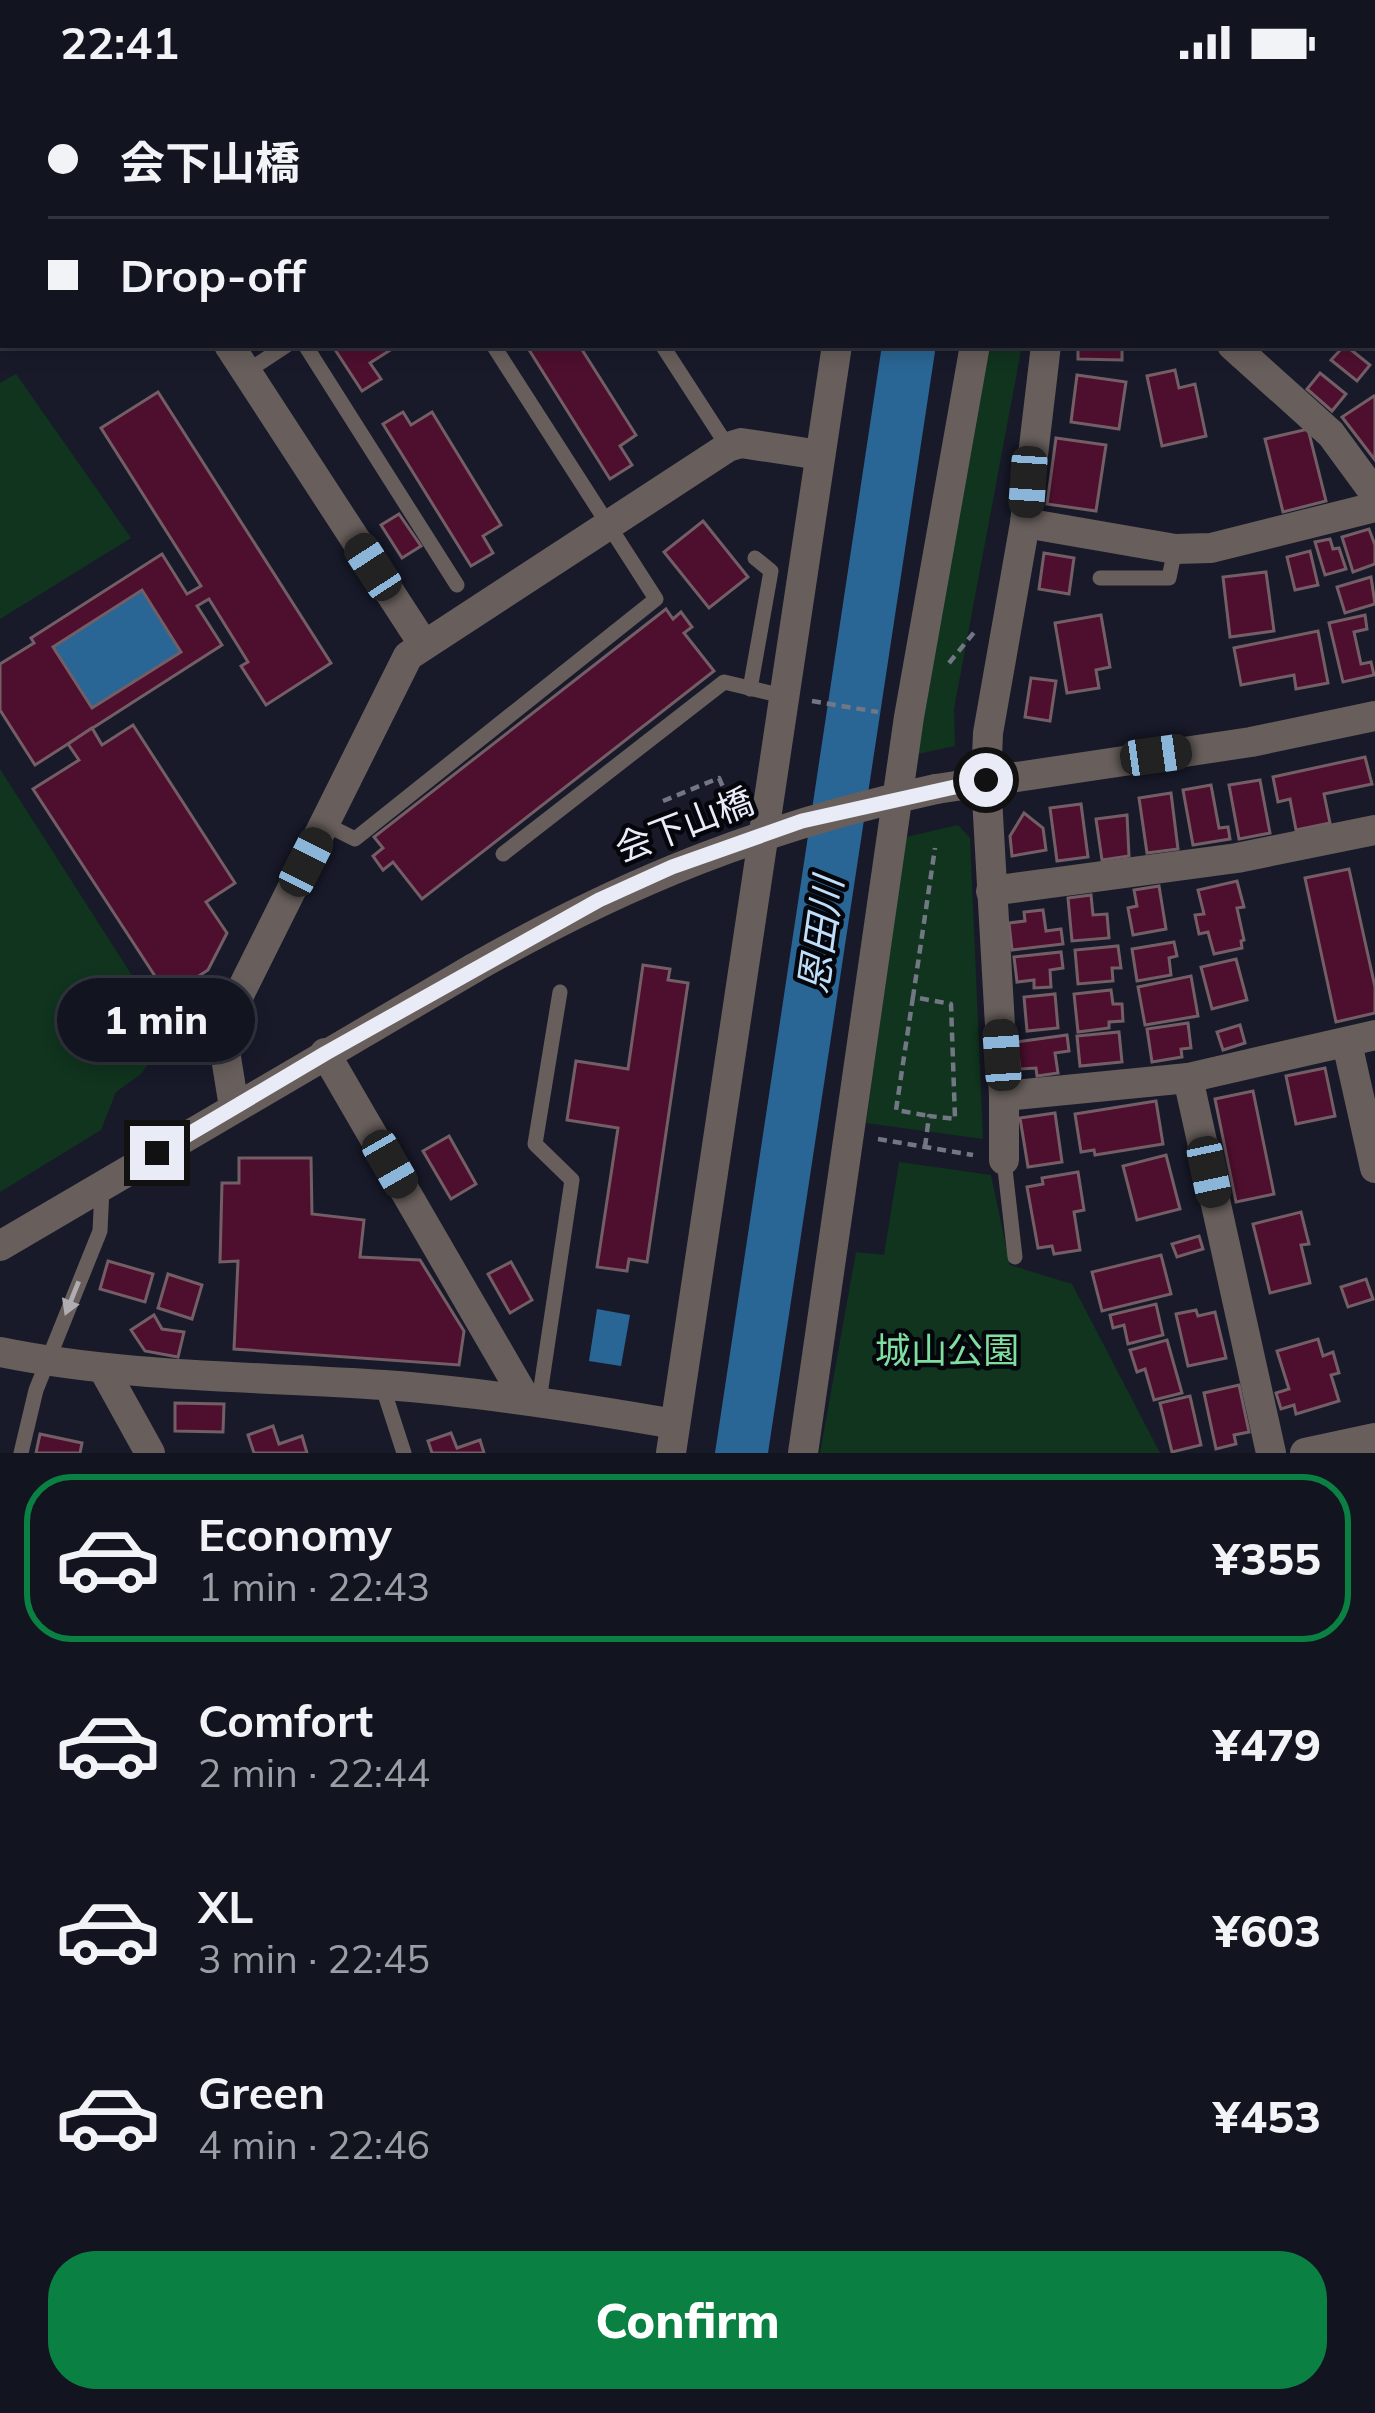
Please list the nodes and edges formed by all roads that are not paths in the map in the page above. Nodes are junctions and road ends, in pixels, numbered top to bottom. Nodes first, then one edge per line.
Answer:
1 (231, 348) edge
2 (282, 348) edge
3 (307, 348) edge
4 (495, 348) edge
5 (664, 348) edge
6 (836, 348) edge
7 (974, 348) edge
8 (1046, 348) edge
9 (1235, 348) edge
10 (246, 372) junction
11 (728, 447) junction
12 (820, 455) junction
13 (1375, 494) edge
14 (1375, 507) edge
15 (1025, 523) junction
16 (608, 524) junction
17 (1175, 549) junction
18 (755, 558) dead end
19 (1100, 578) dead end
20 (458, 585) dead end
21 (424, 645) junction
22 (750, 689) junction
23 (783, 696) junction
24 (1375, 716) edge
25 (986, 780) junction
26 (325, 824) junction
27 (1375, 830) edge
28 (503, 854) dead end
29 (991, 891) junction
30 (560, 992) dead end
31 (1361, 1039) edge
32 (326, 1053) junction
33 (1188, 1078) junction
34 (1004, 1096) junction
35 (234, 1107) junction
36 (1004, 1160) joint
37 (1375, 1168) edge
38 (102, 1186) junction
39 (0, 1246) edge
40 (1015, 1258) dead end
41 (0, 1352) edge
42 (46, 1362) junction
43 (104, 1370) junction
44 (382, 1385) junction
45 (532, 1399) junction
46 (1375, 1438) edge
47 (673, 1439) edge
48 (21, 1453) edge
49 (151, 1453) edge
50 (404, 1453) edge
51 (803, 1453) edge
52 (1271, 1453) edge
53 (1305, 1453) edge

1 - 10 street
2 - 10 lane
3 - 20 lane
4 - 16 lane
5 - 11 lane
6 - 12 street
7 - 51 street
8 - 15 street
9 - 13 street
10 - 21 street
11 - 12 street
11 - 16 street
12 - 23 street
14 - 17 street
15 - 17 street
15 - 25 street
16 - 21 street
16 - 26 lane
17 - 19 lane
18 - 22 lane
21 - 26 street
22 - 23 lane
22 - 28 lane
23 - 47 street
24 - 25 street, 会下山橋
25 - 29 street
25 - 32 street, 会下山橋, bridge
26 - 35 street
27 - 29 street
29 - 34 street
30 - 45 lane
31 - 33 street
31 - 37 street
32 - 35 street, 会下山橋
32 - 45 street
33 - 34 street
33 - 52 street
34 - 36 street
35 - 38 street, 会下山橋
36 - 40 lane
38 - 39 street, 会下山橋
38 -> 42 lane
41 - 42 street
42 - 43 street
42 - 48 lane
43 - 44 street
43 - 49 street
44 - 45 street
44 - 50 lane
45 - 47 street
46 - 53 street

